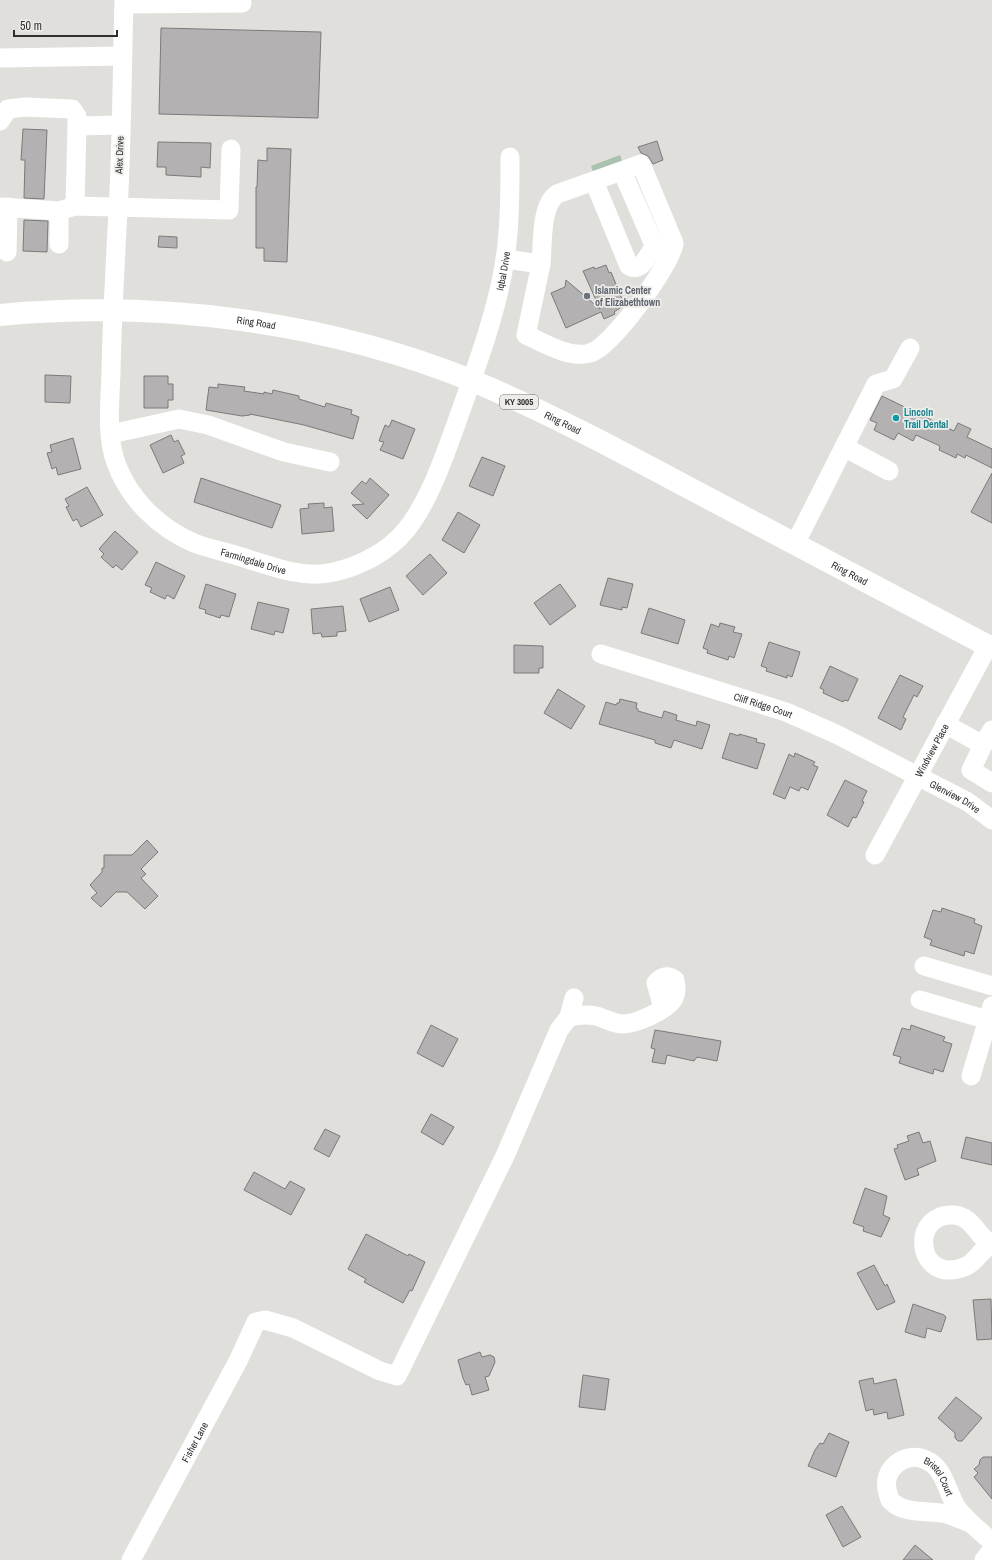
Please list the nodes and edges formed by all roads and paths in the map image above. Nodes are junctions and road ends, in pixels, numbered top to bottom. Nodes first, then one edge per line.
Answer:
1 (124, 2) edge
2 (242, 4) dead end
3 (122, 56) junction
4 (0, 58) edge
5 (0, 120) edge
6 (120, 125) junction
7 (77, 126) junction
8 (231, 148) dead end
9 (510, 157) dead end
10 (622, 171) junction
11 (594, 181) junction
12 (4, 207) edge
13 (118, 207) junction
14 (67, 208) junction
15 (672, 239) junction
16 (59, 244) dead end
17 (655, 247) junction
18 (7, 252) dead end
19 (505, 259) junction
20 (541, 264) junction
21 (112, 310) junction
22 (0, 315) edge
23 (910, 348) dead end
24 (471, 381) junction
25 (111, 434) junction
26 (844, 447) junction
27 (330, 462) dead end
28 (889, 471) dead end
29 (795, 544) junction
30 (990, 647) edge
31 (601, 654) dead end
32 (945, 724) junction
33 (988, 738) edge
34 (916, 777) junction
35 (992, 783) edge
36 (990, 812) edge
37 (875, 855) dead end
38 (924, 966) dead end
39 (992, 986) edge
40 (574, 998) dead end
41 (920, 1000) dead end
42 (663, 1008) dead end
43 (990, 1013) edge
44 (569, 1017) junction
45 (971, 1076) dead end
46 (970, 1523) dead end
47 (992, 1542) edge
48 (992, 1550) edge
49 (131, 1560) edge
50 (984, 1560) edge

1 - 2 street
1 - 3 street, Alex Drive
3 - 4 street
3 - 6 street, Alex Drive
5 - 7 street
6 - 7 street
6 - 13 street, Alex Drive
7 - 14 street
8 - 13 street
9 - 19 street, Iqbal Drive
10 - 11 street
10 - 15 street
10 - 17 street
11 - 17 street
11 - 20 street
12 - 14 street
12 - 18 street
13 - 14 street
13 - 21 street, Alex Drive
14 - 16 street
15 - 17 street
15 - 20 street
19 - 20 street
19 - 24 street, Iqbal Drive
21 - 22 main road, Ring Road / KY 3005
21 - 24 main road, Ring Road / KY 3005
21 - 25 street, Farmingdale Drive
23 - 26 street
24 - 25 street, Farmingdale Drive
24 - 29 main road, Ring Road / KY 3005
25 - 27 street
26 - 28 street
26 - 29 street
29 - 30 main road, Ring Road / KY 3005
30 - 32 street, Windview Place
31 - 34 street, Cliff Ridge Court
32 - 33 street
32 - 34 street, Windview Place
33 - 35 street
34 - 36 street, Glenview Drive
34 - 37 street, Windview Place
38 - 39 street
40 - 44 street
41 - 43 street
42 - 44 street
43 - 45 street
44 - 49 street, Fisher Lane
46 - 47 street
48 - 50 street

